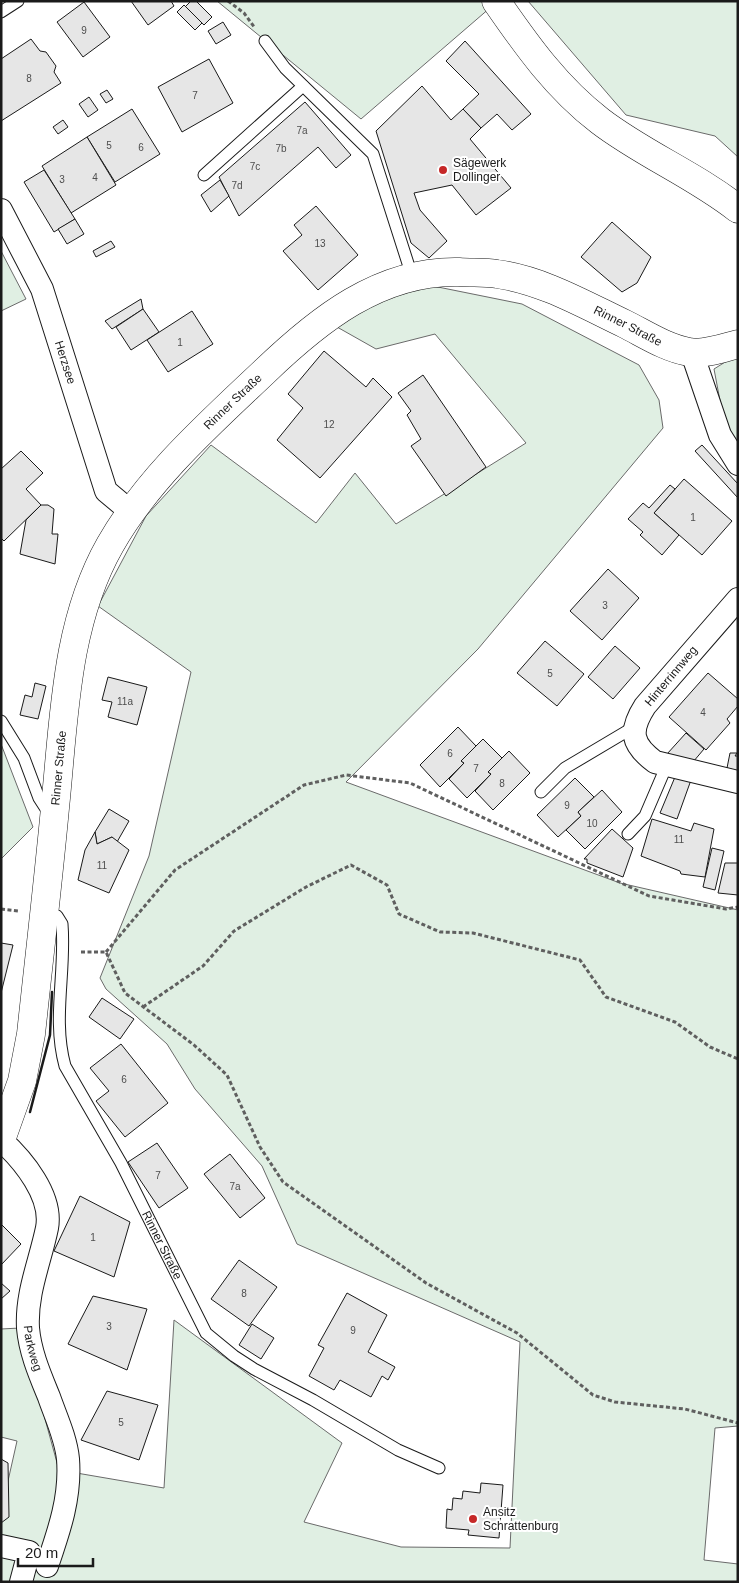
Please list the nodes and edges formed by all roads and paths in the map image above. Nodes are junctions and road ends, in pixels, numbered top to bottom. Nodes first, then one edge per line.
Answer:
1 (18, 1) edge
2 (228, 1) edge
3 (496, 1) edge
4 (1, 12) edge
5 (265, 40) joint
6 (303, 86) junction
7 (204, 175) dead end
8 (738, 209) edge
9 (1, 210) edge
10 (412, 276) junction
11 (738, 344) edge
12 (692, 353) junction
13 (738, 464) edge
14 (131, 512) junction
15 (738, 599) edge
16 (1, 721) edge
17 (634, 727) junction
18 (666, 767) junction
19 (738, 782) edge
20 (541, 792) dead end
21 (54, 821) junction
22 (628, 834) dead end
23 (738, 907) edge
24 (44, 914) junction
25 (62, 952) junction
26 (106, 952) junction
27 (143, 1007) junction
28 (738, 1059) edge
29 (1, 1140) edge
30 (738, 1423) edge
31 (439, 1468) dead end
32 (1, 1546) edge
33 (47, 1566) dead end
34 (21, 1582) edge

1 - 4 lane
2 - 5 path
3 - 8 main road
5 - 6 lane
6 - 7 lane
6 - 10 lane
9 - 14 street, Herzsee
10 - 12 main road, Rinner Straße
10 - 14 main road, Rinner Straße
11 - 12 main road, Rinner Straße
12 - 13 street
14 - 21 main road, Rinner Straße
15 - 17 street, Hinterrinnweg
16 - 21 lane
17 - 18 street
17 - 20 lane
18 - 19 street
18 - 22 lane
21 - 24 main road, Rinner Straße
23 - 26 path
24 - 25 lane, Rinner Straße
24 - 29 main road, Rinner Straße
25 - 26 path
25 - 31 lane, Rinner Straße
26 - 27 path
27 - 28 path
27 - 30 path
29 - 33 street, Parkweg
32 - 34 street

